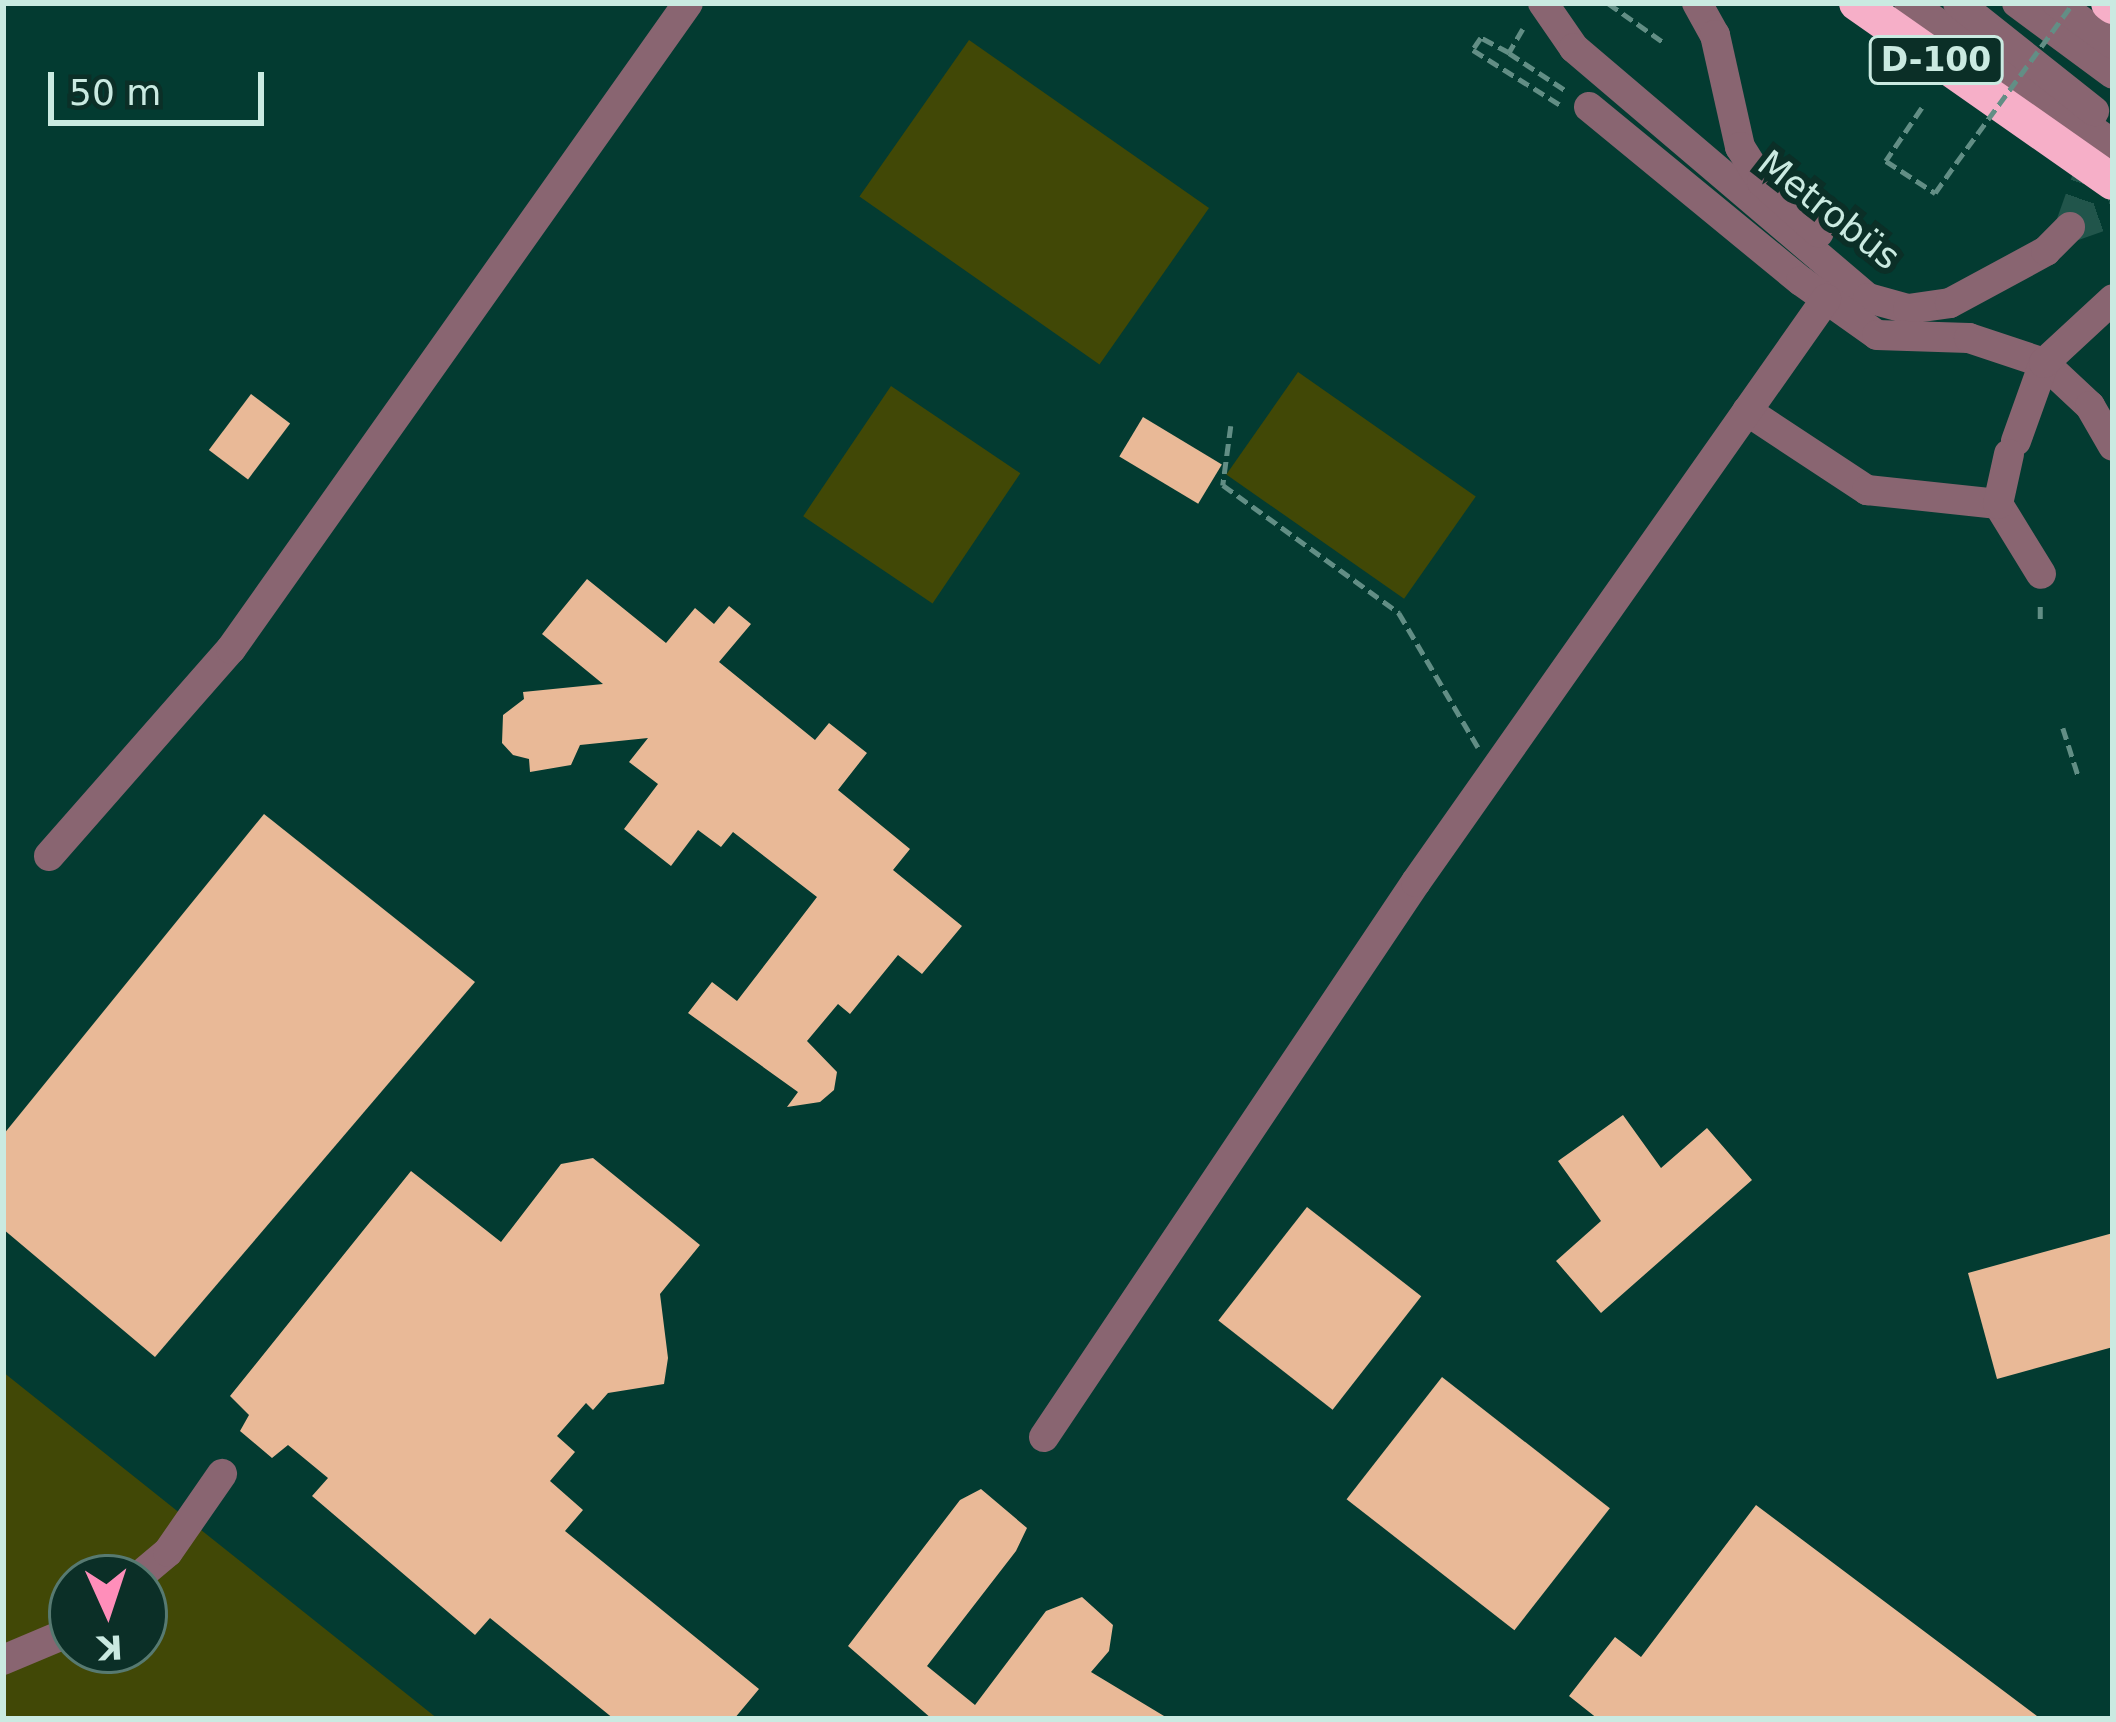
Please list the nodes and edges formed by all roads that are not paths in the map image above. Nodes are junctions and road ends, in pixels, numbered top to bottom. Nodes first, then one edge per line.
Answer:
1 (688, 3) edge
2 (1697, 3) edge
3 (1856, 3) edge
4 (1909, 3) edge
5 (1958, 3) edge
6 (2017, 3) edge
7 (2057, 3) edge
8 (1536, 11) edge
9 (2113, 44) edge
10 (2078, 50) junction
11 (2113, 74) edge
12 (1589, 106) road end
13 (2015, 117) junction
14 (2113, 144) edge
15 (2113, 182) edge
16 (2113, 213) edge
17 (1826, 299) junction
18 (2113, 299) edge
19 (2044, 363) junction
20 (1747, 411) junction
21 (2113, 446) edge
22 (1998, 504) junction
23 (2041, 574) dead end
24 (50, 856) dead end
25 (1044, 1437) dead end
26 (222, 1474) dead end
27 (166, 1554) edge
28 (48, 1641) edge
29 (3, 1660) edge

1 - 24 street
2 - 8 street, Metrobüs
3 - 13 highway, D-100
4 - 14 street
5 - 10 street
6 - 10 street
7 - 9 street
10 - 11 street
12 - 17 street
13 - 15 highway, D-100
13 - 16 highway
17 - 19 street
17 - 20 street
18 - 19 street
19 - 21 street
19 - 22 street
20 - 22 street
20 - 25 street
22 - 23 street
26 - 27 street
28 - 29 street

